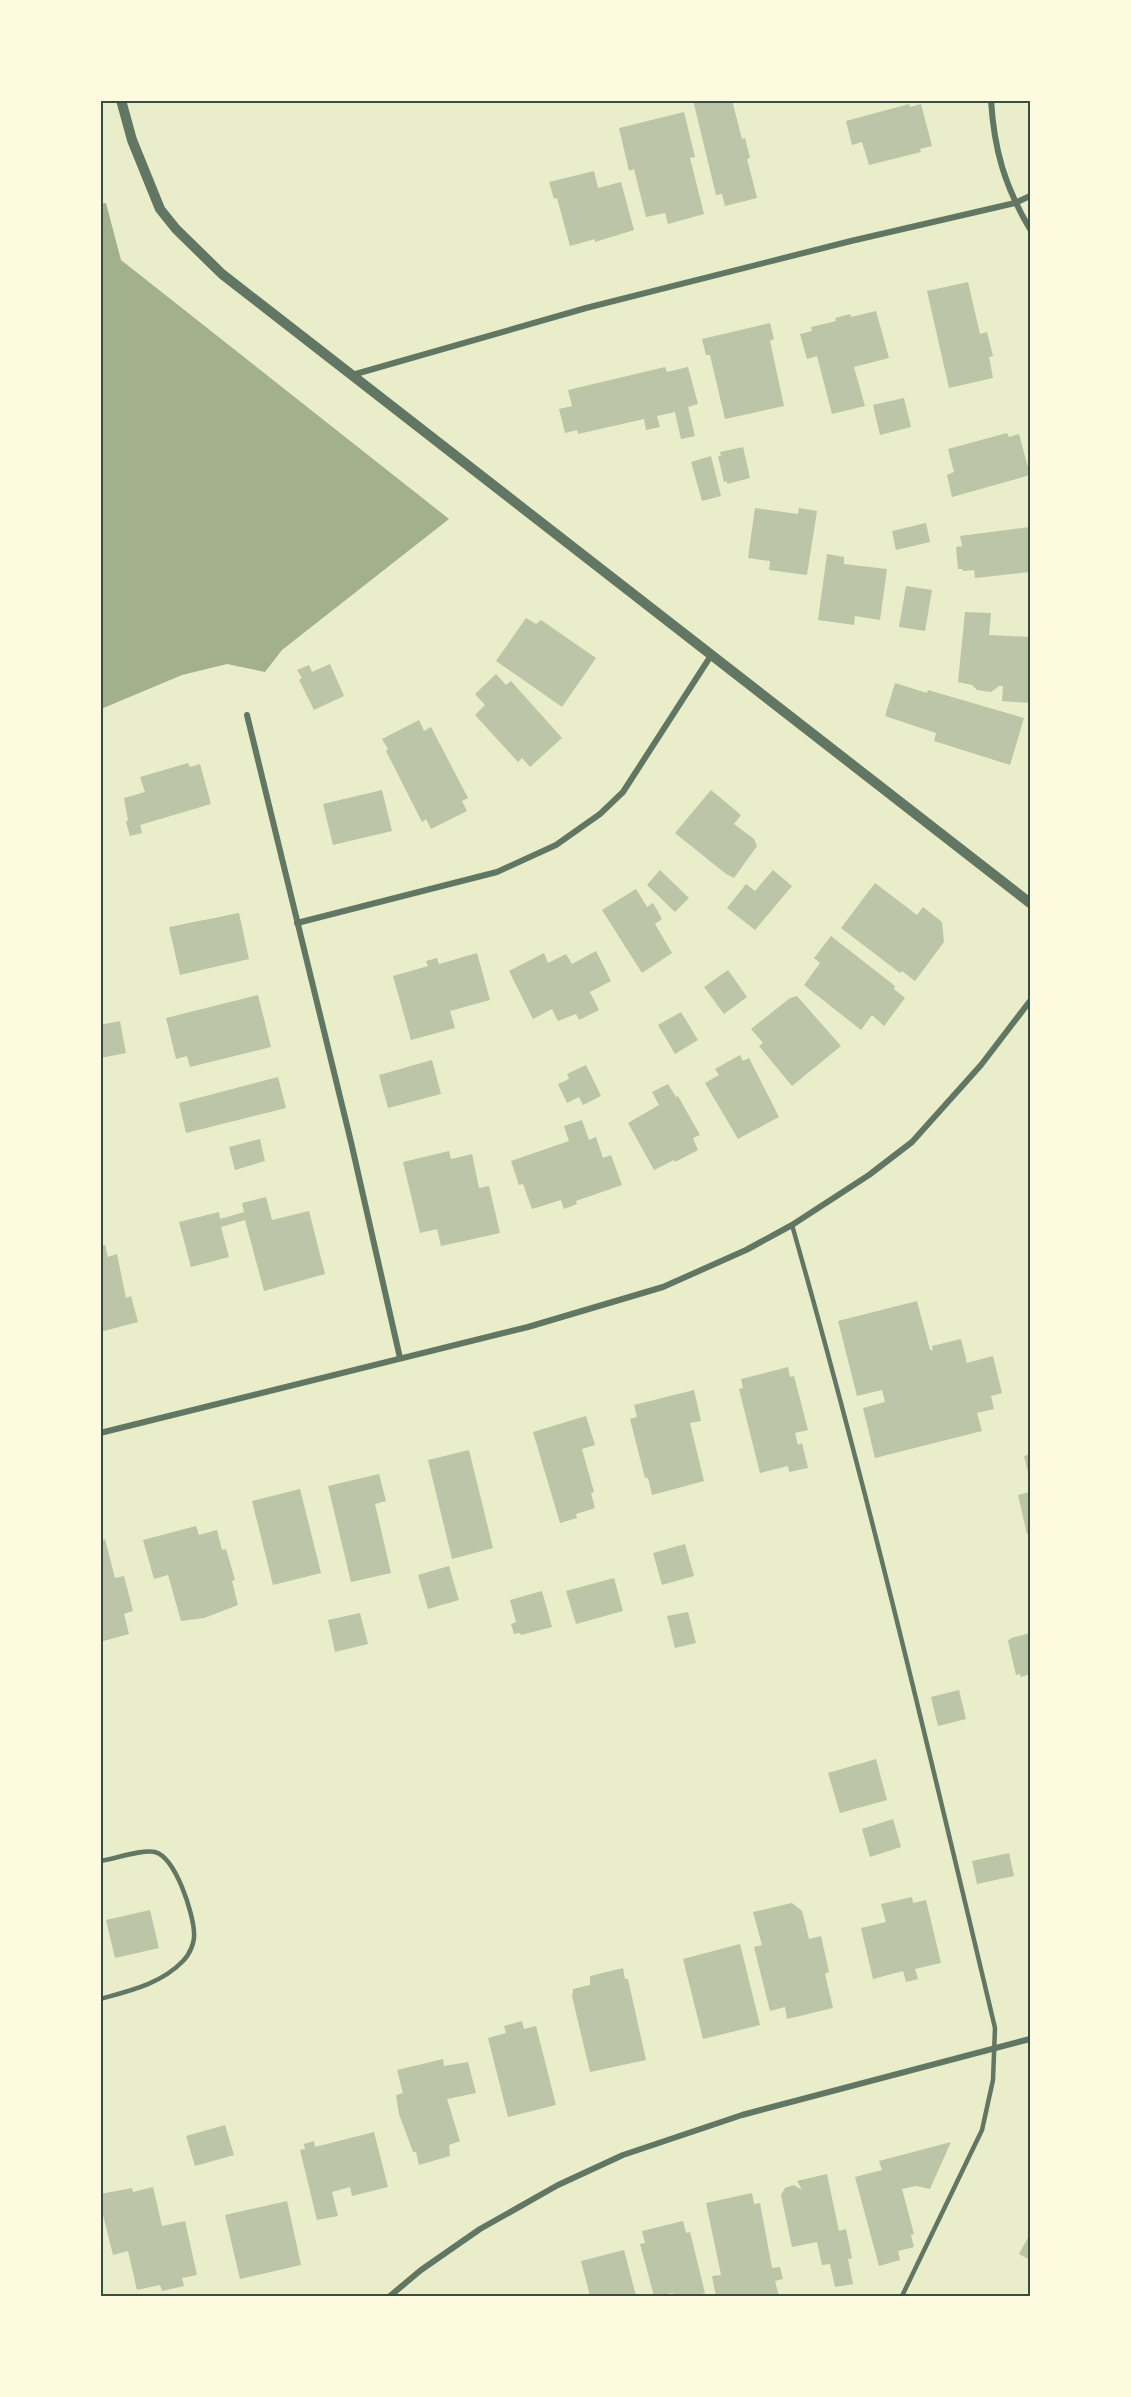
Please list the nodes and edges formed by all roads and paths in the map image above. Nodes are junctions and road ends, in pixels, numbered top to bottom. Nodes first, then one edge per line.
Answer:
1 (121, 100) edge
2 (991, 100) edge
3 (1030, 196) edge
4 (1015, 203) junction
5 (1030, 229) edge
6 (352, 375) junction
7 (712, 654) junction
8 (247, 715) dead end
9 (1030, 903) edge
10 (297, 923) junction
11 (1030, 1001) edge
12 (792, 1225) junction
13 (400, 1358) junction
14 (100, 1433) edge
15 (100, 1861) edge
16 (100, 1999) edge
17 (1030, 2039) edge
18 (995, 2048) junction
19 (390, 2296) edge
20 (902, 2296) edge

1 - 6 street
2 - 4 street
3 - 4 street
4 - 5 street
4 - 6 street
6 - 7 street
7 - 9 street
7 - 10 street
8 - 10 street
10 - 13 street
11 - 12 street
12 - 13 street
12 - 18 lane
13 - 14 street
15 - 16 lane
17 - 18 street
18 - 19 street
18 - 20 lane

